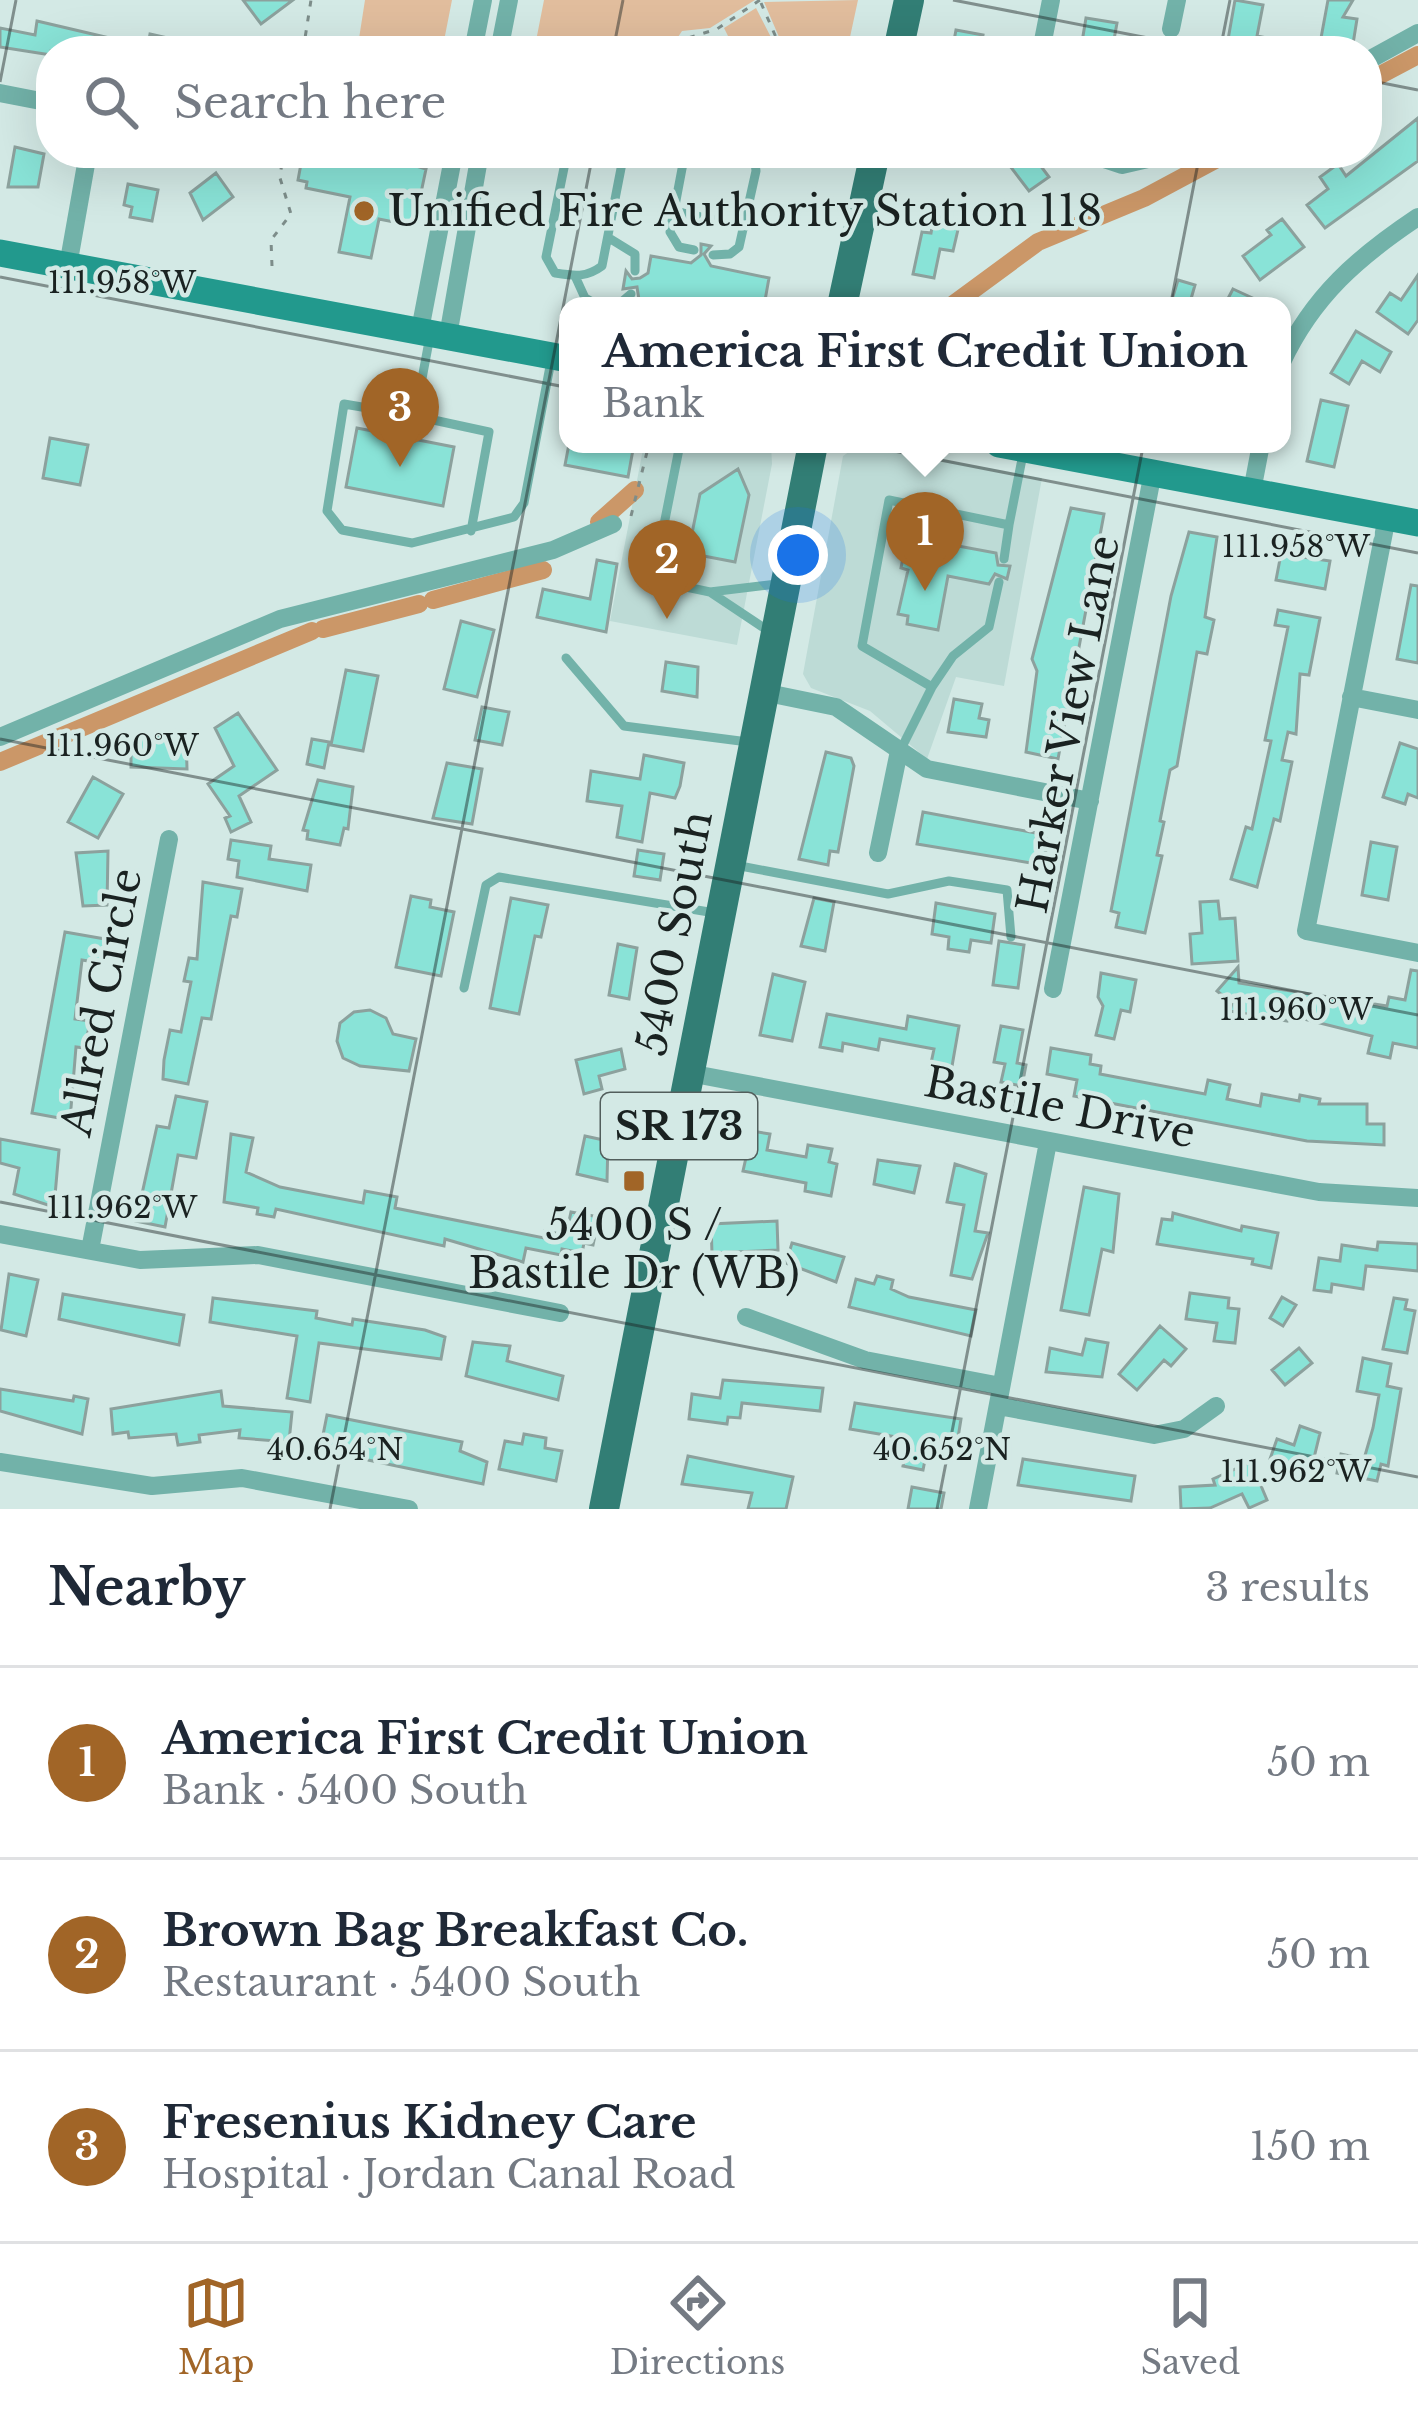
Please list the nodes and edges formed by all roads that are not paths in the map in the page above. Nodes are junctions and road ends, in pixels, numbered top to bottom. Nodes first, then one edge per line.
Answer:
1 (483, 0) edge
2 (509, 0) edge
3 (909, 0) edge
4 (1051, 0) edge
5 (1177, 0) edge
6 (1171, 29) dead end
7 (1418, 33) edge
8 (476, 36) edge
9 (502, 36) edge
10 (901, 36) edge
11 (1044, 36) edge
12 (1382, 53) edge
13 (0, 93) edge
14 (36, 100) edge
15 (85, 168) edge
16 (452, 168) edge
17 (476, 168) edge
18 (564, 168) edge
19 (621, 168) edge
20 (682, 168) edge
21 (756, 168) edge
22 (872, 168) edge
23 (674, 212) junction
24 (1418, 218) edge
25 (745, 227) junction
26 (609, 238) junction
27 (694, 250) dead end
28 (0, 254) edge
29 (713, 254) dead end
30 (68, 266) junction
31 (635, 271) dead end
32 (574, 276) junction
33 (631, 294) dead end
34 (584, 297) edge
35 (628, 297) edge
36 (844, 297) edge
37 (433, 333) junction
38 (1291, 346) edge
39 (559, 357) edge
40 (559, 361) edge
41 (415, 416) junction
42 (678, 453) edge
43 (810, 453) edge
44 (1012, 453) edge
45 (1103, 453) edge
46 (1259, 453) edge
47 (1153, 472) junction
48 (1252, 491) junction
49 (1387, 517) junction
50 (1418, 523) edge
51 (613, 524) road end
52 (1009, 525) junction
53 (471, 531) junction
54 (1004, 559) dead end
55 (998, 582) dead end
56 (785, 584) junction
57 (710, 592) junction
58 (775, 635) junction
59 (566, 658) dead end
60 (932, 687) junction
61 (763, 692) junction
62 (1351, 697) junction
63 (1418, 710) edge
64 (0, 737) edge
65 (754, 742) junction
66 (899, 752) junction
67 (1090, 801) junction
68 (169, 839) dead end
69 (878, 853) dead end
70 (730, 864) junction
71 (720, 914) junction
72 (1011, 937) dead end
73 (1418, 952) edge
74 (464, 988) dead end
75 (1053, 989) dead end
76 (689, 1073) junction
77 (1048, 1142) junction
78 (1418, 1198) edge
79 (0, 1234) edge
80 (90, 1250) junction
81 (560, 1313) dead end
82 (746, 1317) dead end
83 (1001, 1386) junction
84 (998, 1406) junction
85 (1216, 1406) dead end
86 (0, 1462) edge
87 (409, 1509) edge
88 (604, 1509) edge
89 (978, 1509) edge

1 - 8 street
2 - 9 street
3 - 10 main road
4 - 11 street
5 - 6 street
7 - 12 street
13 - 14 street
15 - 30 street
16 - 37 street
17 - 37 street
18 - 32 lane
19 - 26 lane
20 - 23 lane
21 - 25 lane
22 - 36 main road
23 - 25 lane
23 - 27 lane
24 - 38 street
25 - 29 lane
26 - 31 lane
26 - 32 lane
28 - 30 main road
30 - 37 main road
32 - 34 lane
33 - 35 lane
37 - 39 main road
37 - 41 lane
40 - 53 lane
41 - 53 lane
41 - 53 lane
42 - 57 lane
43 - 56 main road, 5400 South / SR 173
44 - 52 lane
45 - 47 main road
46 - 48 street
47 - 48 main road
47 - 67 street, Harker View Lane
48 - 49 main road
49 - 50 main road
49 - 62 street
51 - 64 street
52 - 54 lane
52 - 60 lane
55 - 60 lane
56 - 57 lane
56 - 58 main road, 5400 South / SR 173
57 - 58 lane
58 - 61 main road, 5400 South / SR 173
59 - 65 lane
60 - 66 lane
61 - 65 main road, 5400 South / SR 173
61 - 66 street
62 - 63 street
62 - 73 street
65 - 70 main road, 5400 South / SR 173
66 - 67 street
66 - 69 street
67 - 75 street, Harker View Lane
68 - 80 street, Allred Circle
70 - 71 main road, 5400 South / SR 173
70 - 72 lane
71 - 74 lane
71 - 76 main road, 5400 South / SR 173
76 - 77 street, Bastile Drive
76 - 88 main road, 5400 South / SR 173
77 - 78 street, Bastile Drive
77 - 83 street
79 - 80 street
80 - 81 street
82 - 83 street
83 - 84 street
84 - 85 street
84 - 89 street
86 - 87 street

